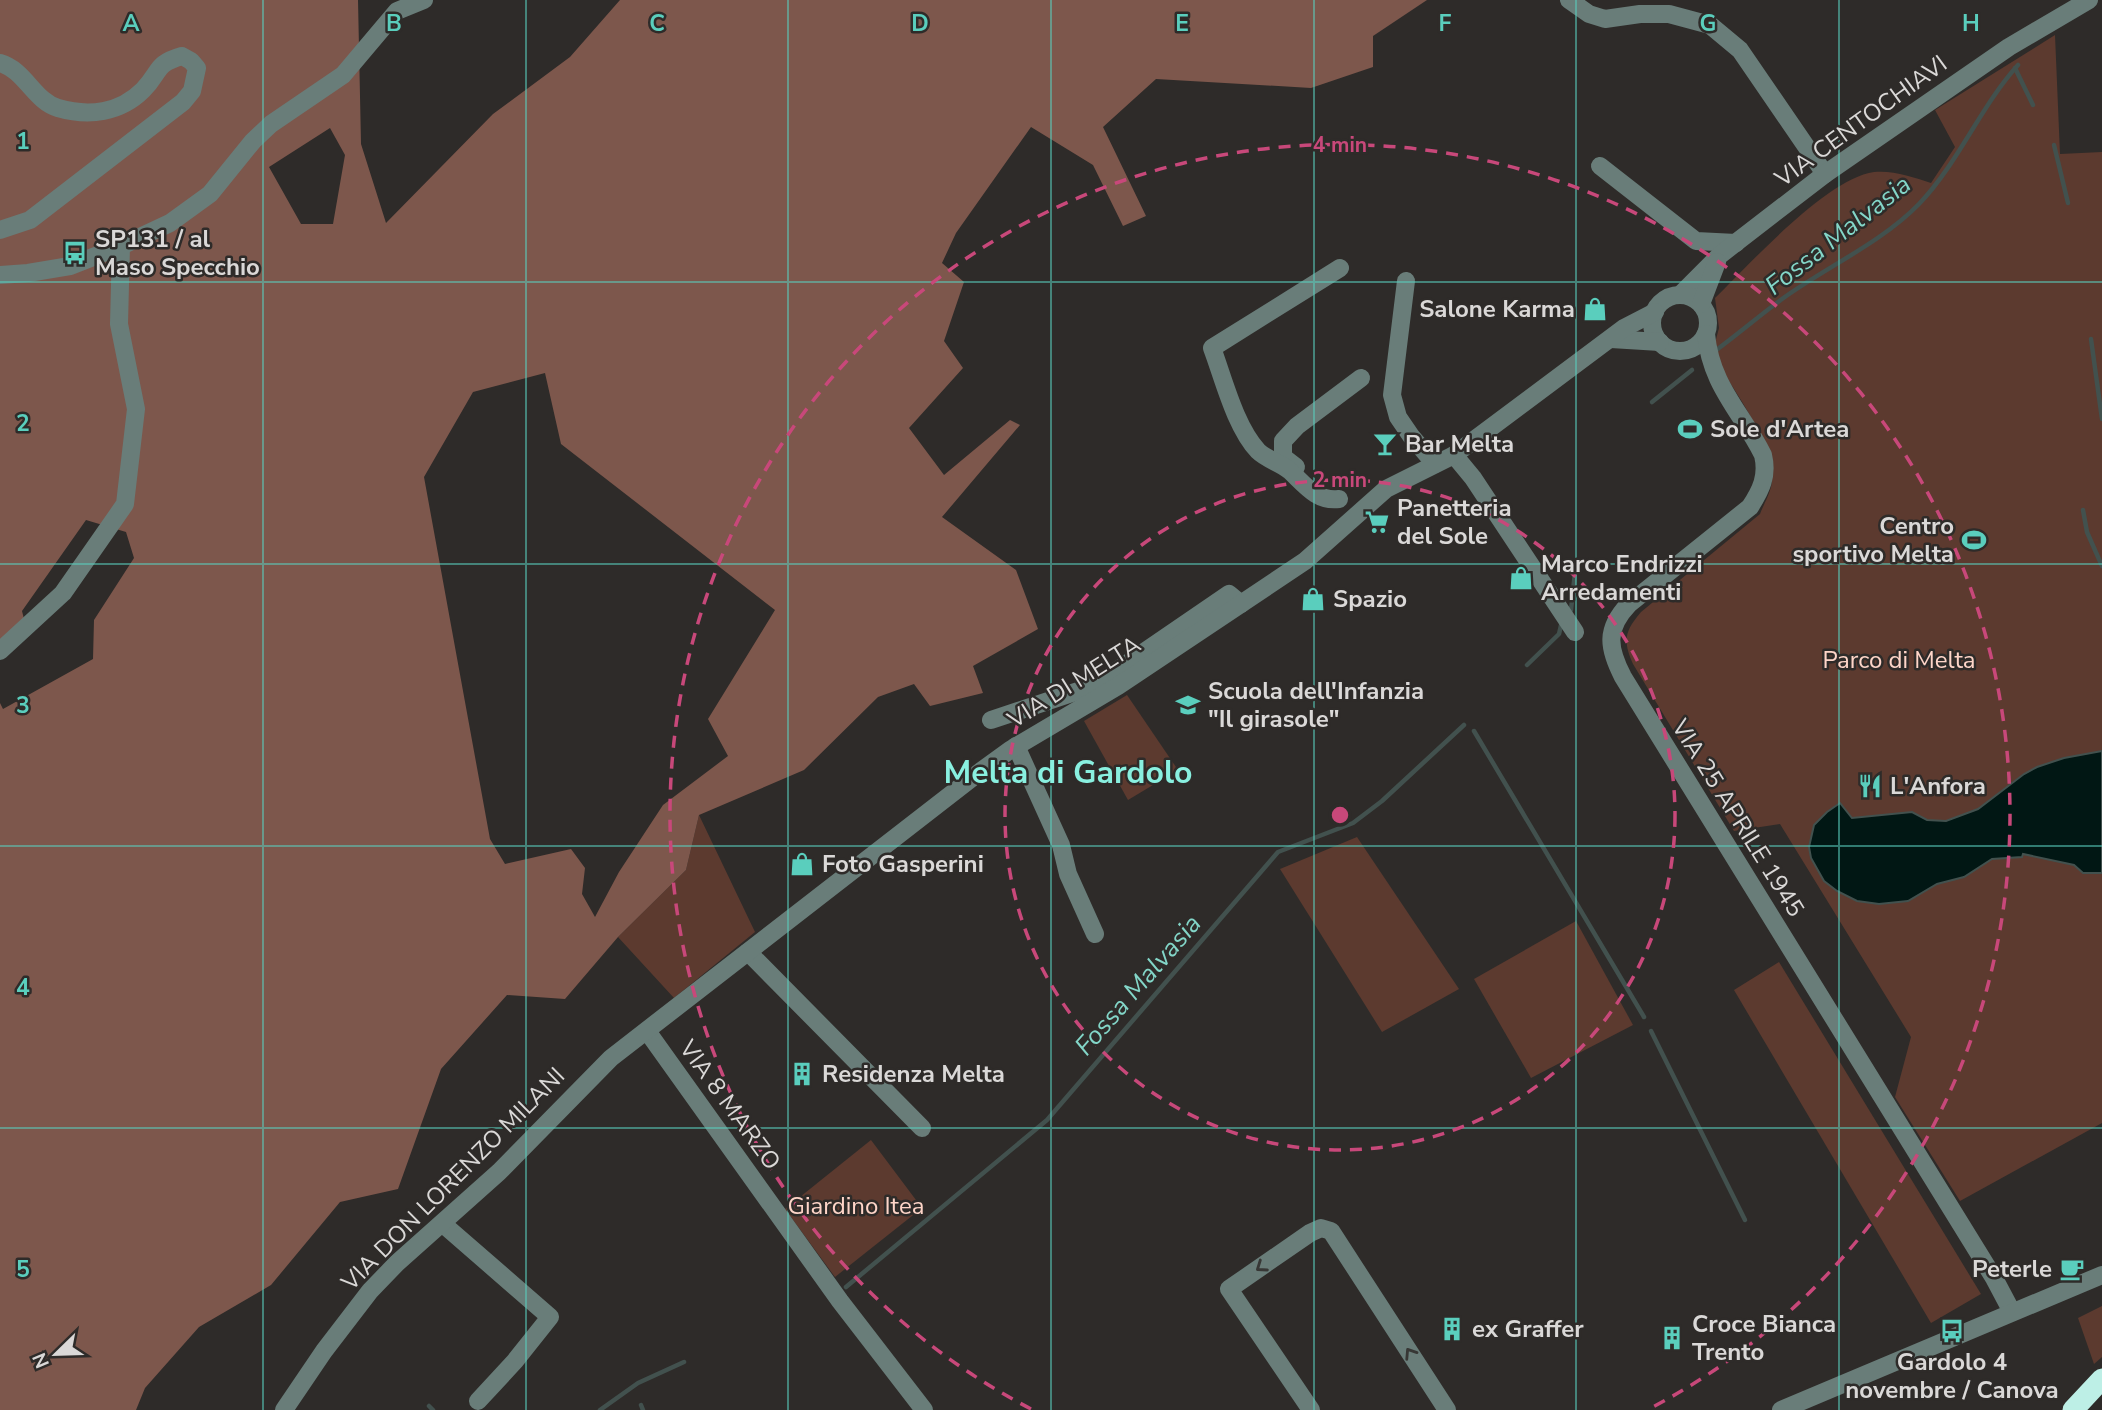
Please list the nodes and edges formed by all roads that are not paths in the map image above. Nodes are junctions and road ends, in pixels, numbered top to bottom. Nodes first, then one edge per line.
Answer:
1 (424, 0) edge
2 (1569, 0) edge
3 (2089, 0) edge
4 (0, 63) edge
5 (1600, 166) dead end
6 (1825, 174) junction
7 (0, 230) edge
8 (1736, 243) junction
9 (121, 246) junction
10 (1720, 255) junction
11 (1340, 268) dead end
12 (0, 275) edge
13 (1406, 281) dead end
14 (1680, 295) junction
15 (1701, 304) junction
16 (1655, 312) junction
17 (1706, 334) junction
18 (1611, 339) junction
19 (1660, 342) junction
20 (1685, 350) junction
21 (1715, 376) junction
22 (1361, 378) dead end
23 (1454, 455) junction
24 (1435, 464) junction
25 (1339, 499) junction
26 (1357, 514) junction
27 (1241, 604) junction
28 (1568, 621) dead end
29 (0, 651) edge
30 (991, 720) dead end
31 (1016, 747) junction
32 (1096, 934) dead end
33 (748, 951) junction
34 (647, 1031) junction
35 (922, 1128) dead end
36 (443, 1224) junction
37 (2102, 1275) edge
38 (2012, 1312) junction
39 (2102, 1379) edge
40 (478, 1401) dead end
41 (284, 1410) edge
42 (924, 1410) edge
43 (1311, 1410) edge
44 (1447, 1410) edge
45 (1781, 1410) edge
46 (2073, 1410) edge

1 - 9 street
2 - 6 street
3 - 6 street, VIA CENTOCHIAVI
4 - 7 street
5 - 8 street
6 - 8 street, VIA CENTOCHIAVI
8 - 10 street, VIA CENTOCHIAVI
9 - 12 street
9 - 29 street
10 - 14 street, VIA CENTOCHIAVI
10 - 15 street
11 - 25 street
13 - 24 street
14 - 15 street
14 - 16 street, VIA DI MELTA
15 - 17 street
16 - 18 street, VIA DI MELTA
16 - 19 street
17 - 20 street
17 - 21 street, VIA 25 APRILE 1945
18 - 19 street
18 - 23 street, VIA DI MELTA
19 - 20 street
20 - 21 street, VIA 25 APRILE 1945
21 - 38 street, VIA 25 APRILE 1945
22 - 25 street
23 - 24 street, VIA DI MELTA
23 - 28 street
24 - 26 street, VIA DI MELTA
25 - 26 street
26 - 27 street, VIA DI MELTA
27 - 30 street
27 - 31 street, VIA DI MELTA
31 - 32 street
31 - 33 street, VIA DI MELTA
33 - 34 street, VIA DI MELTA
33 - 35 street
34 - 36 street, VIA DON LORENZO MILANI
34 - 42 street, VIA 8 MARZO
36 - 40 street
36 - 41 street, VIA DON LORENZO MILANI
37 - 38 street
38 - 45 street
39 - 46 highway
44 -> 43 street

